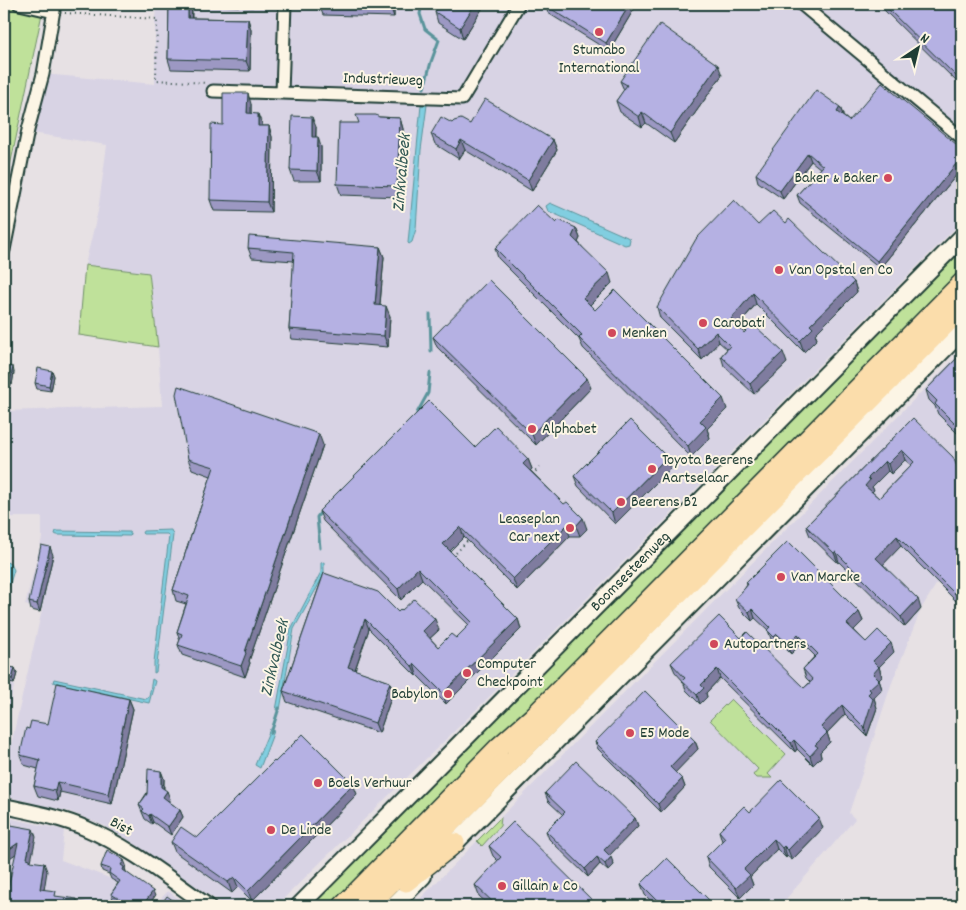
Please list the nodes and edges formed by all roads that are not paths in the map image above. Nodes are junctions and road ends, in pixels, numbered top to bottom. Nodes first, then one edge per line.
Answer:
1 (19, 4) edge
2 (286, 4) edge
3 (520, 4) edge
4 (801, 4) edge
5 (55, 8) edge
6 (213, 91) road end
7 (282, 93) junction
8 (962, 138) edge
9 (962, 237) edge
10 (4, 250) edge
11 (962, 284) edge
12 (962, 308) edge
13 (962, 331) edge
14 (4, 806) edge
15 (455, 843) joint
16 (380, 902) edge
17 (208, 906) edge
18 (299, 906) edge
19 (343, 906) edge

1 - 5 street
2 - 7 street
3 - 7 street, Industrieweg
4 - 8 street
5 - 10 street
6 - 7 street
9 - 18 main road, Boomsesteenweg
11 - 19 highway
12 - 16 highway
13 - 15 main road
14 - 17 street, Bist
15 - 16 highway

